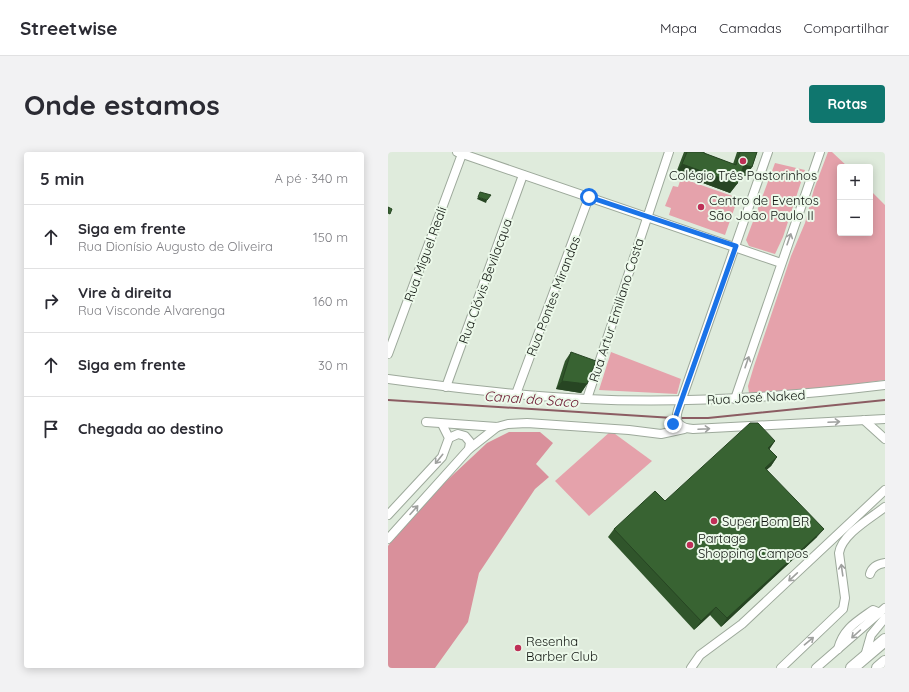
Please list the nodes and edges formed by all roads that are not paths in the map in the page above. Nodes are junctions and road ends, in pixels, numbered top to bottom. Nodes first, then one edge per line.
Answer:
1 (669, 152) edge
2 (768, 152) edge
3 (820, 152) edge
4 (459, 153) edge
5 (523, 175) junction
6 (589, 197) junction
7 (647, 218) junction
8 (736, 246) junction
9 (781, 262) junction
10 (388, 354) edge
11 (388, 379) edge
12 (885, 385) edge
13 (446, 387) junction
14 (516, 394) junction
15 (587, 399) junction
16 (735, 399) junction
17 (682, 400) junction
18 (885, 419) edge
19 (676, 420) junction
20 (864, 420) junction
21 (426, 422) dead end
22 (442, 424) junction
23 (497, 427) junction
24 (684, 429) junction
25 (666, 434) junction
26 (449, 438) junction
27 (885, 439) edge
28 (469, 449) junction
29 (885, 490) edge
30 (885, 501) edge
31 (885, 507) edge
32 (388, 515) edge
33 (388, 539) edge
34 (839, 553) junction
35 (885, 563) edge
36 (870, 574) dead end
37 (883, 613) edge
38 (885, 640) edge
39 (885, 662) edge
40 (863, 663) edge
41 (691, 668) edge
42 (781, 668) edge
43 (816, 668) edge
44 (852, 668) edge
45 (878, 668) edge

1 - 7 street, Rua Artur Emiliano Costa
2 - 8 street
9 -> 3 street
4 - 5 street
4 - 10 street, Rua Miguel Reali
5 - 6 street
5 - 13 street, Rua Clóvis Bevilacqua
6 - 7 street
6 - 14 street, Rua Pontes Mirandas
7 - 8 street
7 - 15 street, Rua Artur Emiliano Costa
8 - 9 street
8 - 17 street
16 -> 9 street
11 - 13 street, Rua José Naked
12 - 16 street, Rua José Naked
13 - 14 street, Rua José Naked
14 - 15 street, Rua José Naked
15 - 17 street, Rua José Naked
16 - 17 street, Rua José Naked
17 - 19 street
18 - 20 street
19 - 24 street
19 - 25 street
24 -> 20 street
20 - 27 street
21 - 22 street
22 - 23 street
22 - 26 street
23 - 25 street
23 - 28 street
24 - 25 street
26 - 28 street
26 -> 32 street
33 -> 28 street
29 -> 41 street
30 - 34 street
31 - 34 street
42 -> 34 street
35 - 36 street
37 - 40 street
37 -> 43 street
38 - 40 highway
39 - 45 highway
40 - 44 highway

